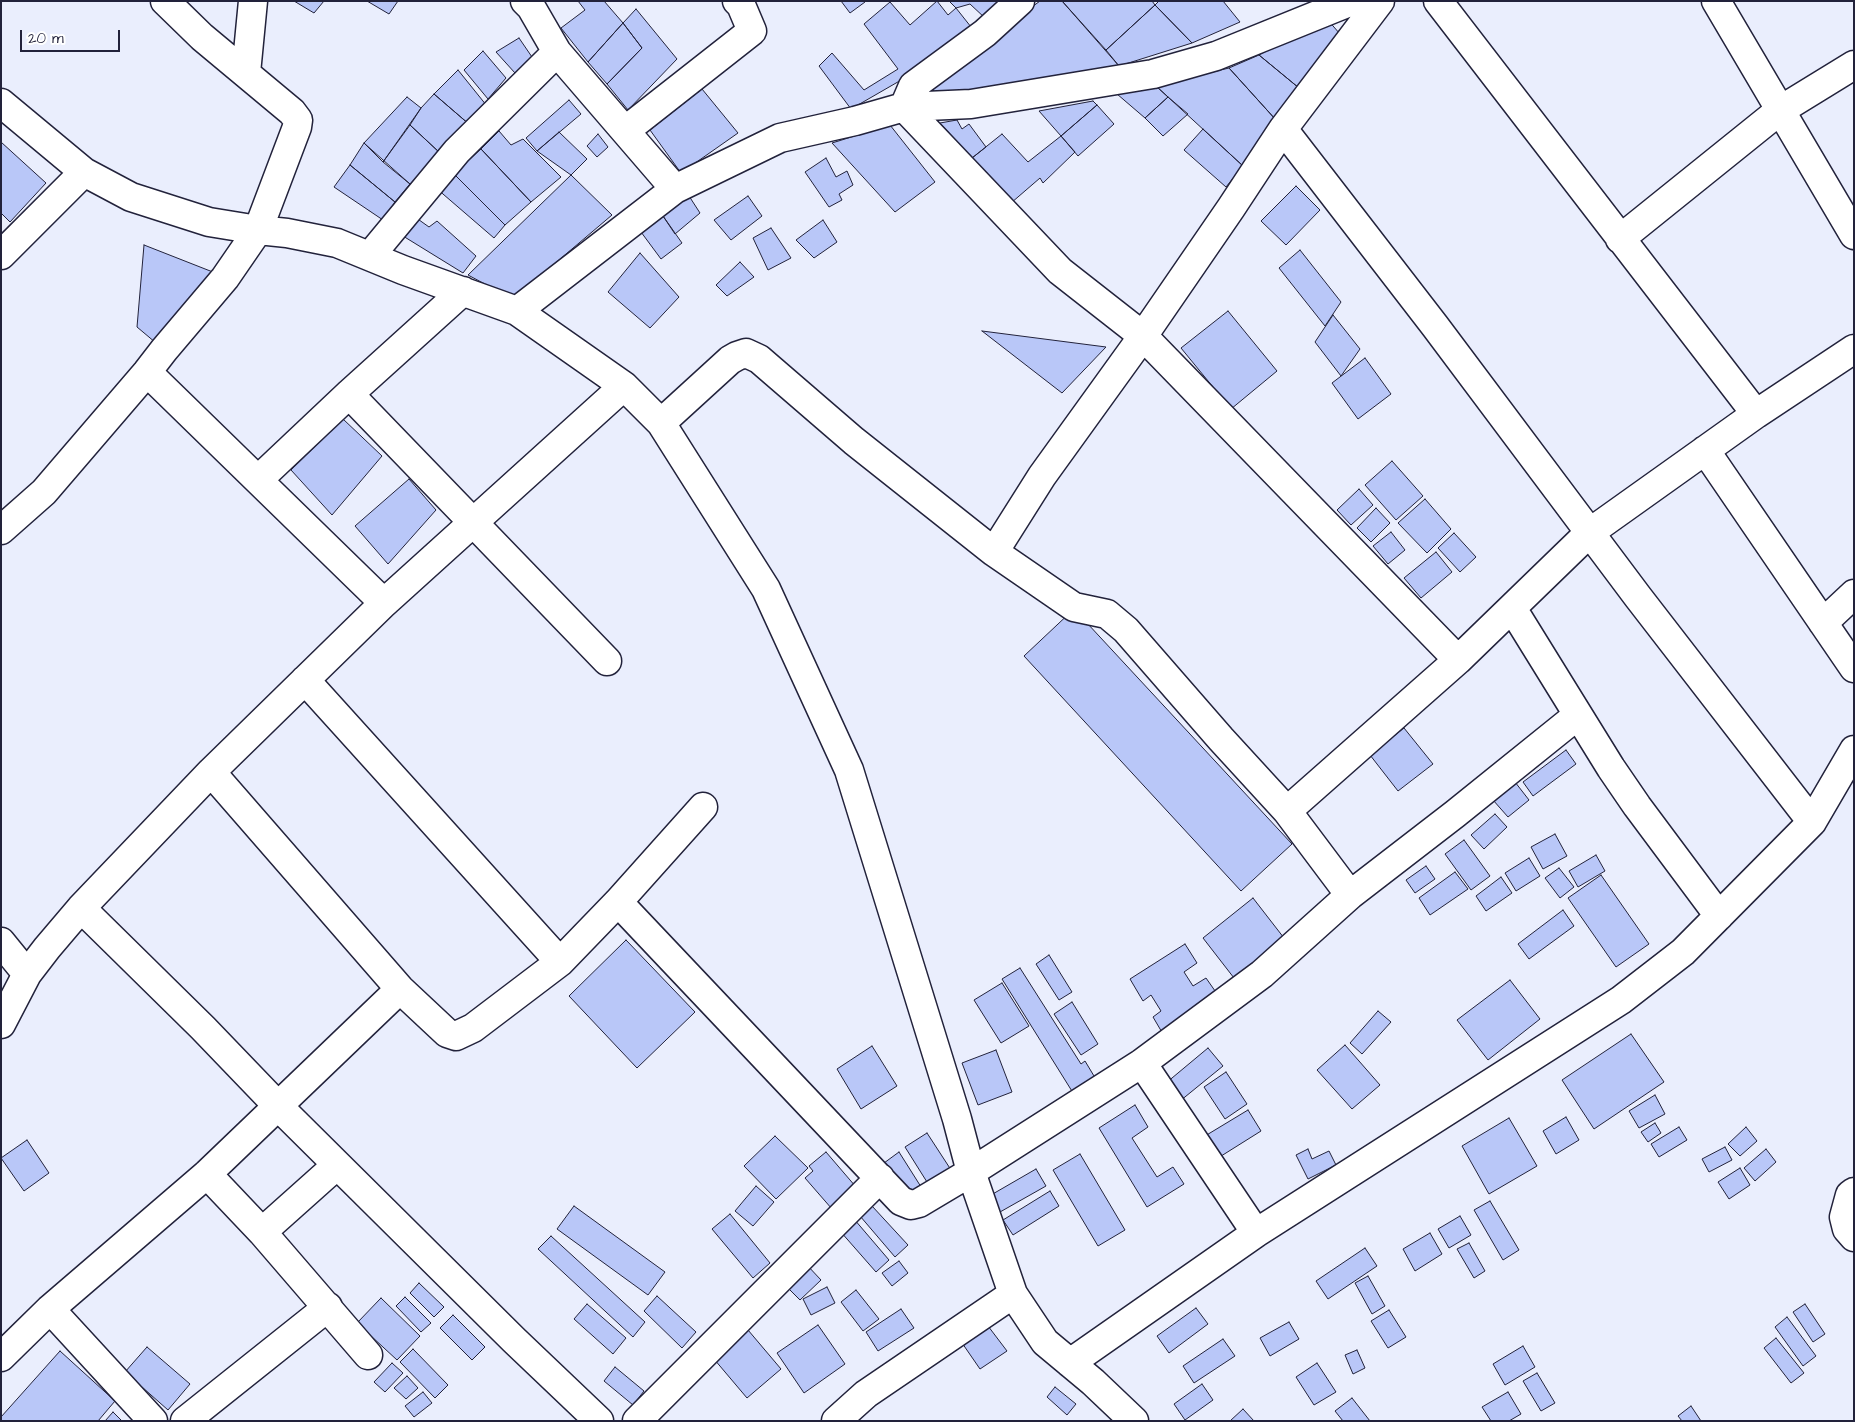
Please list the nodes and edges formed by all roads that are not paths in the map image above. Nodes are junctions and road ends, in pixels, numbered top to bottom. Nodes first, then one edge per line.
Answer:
1 (165, 1) edge
2 (253, 1) edge
3 (737, 1) edge
4 (1020, 1) edge
5 (1352, 1) edge
6 (1380, 1) edge
7 (1438, 1) edge
8 (1716, 1) edge
9 (531, 3) edge
10 (557, 52) junction
11 (1854, 65) edge
12 (246, 73) junction
13 (1, 103) edge
14 (904, 108) junction
15 (1779, 111) junction
16 (1282, 129) junction
17 (626, 130) junction
18 (84, 172) junction
19 (675, 189) junction
20 (258, 230) junction
21 (1854, 235) edge
22 (1620, 239) junction
23 (1, 255) edge
24 (370, 256) junction
25 (463, 291) junction
26 (517, 311) junction
27 (1143, 336) junction
28 (1854, 349) edge
29 (147, 372) junction
30 (624, 386) junction
31 (349, 394) junction
32 (1756, 414) junction
33 (661, 423) junction
34 (1705, 450) junction
35 (259, 480) junction
36 (472, 522) junction
37 (1, 530) edge
38 (1589, 533) junction
39 (994, 552) junction
40 (1854, 594) edge
41 (384, 603) junction
42 (1512, 608) junction
43 (1823, 623) junction
44 (1458, 660) junction
45 (607, 661) dead end
46 (1854, 668) edge
47 (305, 680) junction
48 (1578, 715) junction
49 (1854, 750) edge
50 (211, 772) junction
51 (703, 807) dead end
52 (1287, 811) junction
53 (1812, 822) junction
54 (1350, 895) junction
55 (618, 902) junction
56 (81, 908) junction
57 (1719, 916) junction
58 (1, 942) edge
59 (560, 962) junction
60 (27, 974) junction
61 (400, 989) junction
62 (1, 1024) edge
63 (1142, 1063) junction
64 (278, 1106) junction
65 (337, 1165) junction
66 (971, 1172) junction
67 (207, 1174) junction
68 (880, 1178) junction
69 (1854, 1192) edge
70 (262, 1232) junction
71 (1256, 1232) junction
72 (1854, 1237) edge
73 (1013, 1294) junction
74 (328, 1307) junction
75 (50, 1309) junction
76 (368, 1355) dead end
77 (1, 1357) edge
78 (1070, 1363) junction
79 (154, 1421) edge
80 (185, 1421) edge
81 (599, 1421) edge
82 (637, 1421) edge
83 (836, 1421) edge
84 (1134, 1421) edge

1 - 12 street
2 - 12 street
3 - 17 street
4 - 14 street
5 - 14 street
6 - 16 street
7 - 22 street
8 - 15 street
9 - 10 street
10 - 17 street
10 - 24 street
11 - 15 street
12 - 20 street
13 - 18 street
14 - 19 street
14 - 27 street
15 - 21 street
15 - 22 street
16 - 27 street
16 - 38 street
17 - 19 street
18 - 20 street
18 - 23 street
19 - 26 street
20 - 24 street
20 - 29 street
22 - 32 street
24 - 25 street
25 - 26 street
25 - 31 street
26 - 30 street
27 - 39 street
27 - 44 street
28 - 32 street
29 - 35 street
29 - 37 street
30 - 33 street
30 - 36 street
31 - 35 street
31 - 36 street
32 - 34 street
33 - 39 street
33 - 66 street
34 - 38 street
34 - 43 street
35 - 41 street
36 - 41 street
36 - 45 street
38 - 42 street
38 - 53 street
39 - 52 street
40 - 43 street
41 - 47 street
42 - 44 street
42 - 48 street
43 - 46 street
44 - 52 street
47 - 50 street
47 - 59 street
48 - 54 street
48 - 57 street
49 - 53 street
50 - 56 street
50 - 61 street
51 - 55 street
52 - 54 street
53 - 57 street
54 - 63 street
55 - 59 street
55 - 68 street
56 - 60 street
56 - 64 street
57 - 71 street
58 - 60 street
59 - 61 street
60 - 62 street
61 - 64 street
63 - 66 street
63 - 71 street
64 - 65 street
64 - 67 street
65 - 70 street
65 - 81 street
66 - 68 street
66 - 73 street
67 - 70 street
67 - 75 street
68 - 82 street
69 - 72 street
70 - 74 street
71 - 78 street
73 - 78 street
73 - 83 street
74 - 76 street
74 - 80 street
75 - 77 street
75 - 79 street
78 - 84 street

